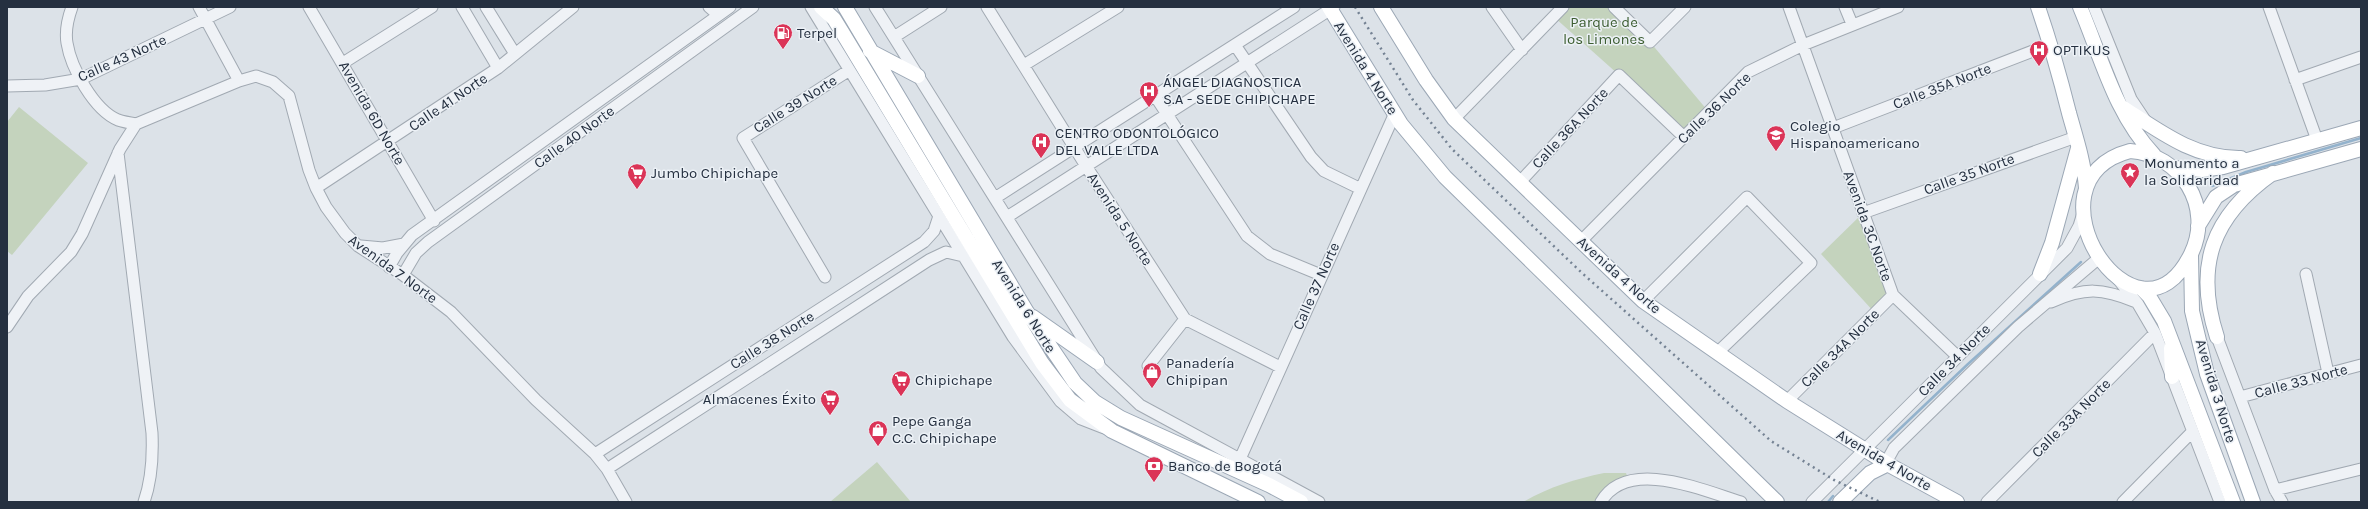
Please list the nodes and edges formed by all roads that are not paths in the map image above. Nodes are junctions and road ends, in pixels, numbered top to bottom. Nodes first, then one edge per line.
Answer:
1 (72, 7) edge
2 (199, 7) edge
3 (230, 7) edge
4 (309, 7) edge
5 (432, 7) edge
6 (462, 7) edge
7 (486, 7) edge
8 (709, 7) edge
9 (730, 7) edge
10 (753, 7) edge
11 (811, 7) edge
12 (821, 7) edge
13 (845, 7) edge
14 (875, 7) edge
15 (941, 7) edge
16 (987, 7) edge
17 (1118, 7) edge
18 (1294, 7) edge
19 (1381, 7) edge
20 (1492, 7) edge
21 (1563, 7) edge
22 (1614, 7) edge
23 (1685, 7) edge
24 (1789, 7) edge
25 (1845, 7) edge
26 (1898, 7) edge
27 (2038, 7) edge
28 (2269, 7) edge
29 (569, 8) edge
30 (1331, 8) edge
31 (2089, 8) edge
32 (718, 15) junction
33 (206, 20) junction
34 (1852, 24) junction
35 (894, 37) junction
36 (2051, 44) junction
37 (1235, 45) junction
38 (1802, 45) junction
39 (1522, 50) junction
40 (870, 51) junction
41 (515, 54) junction
42 (2361, 57) edge
43 (343, 63) junction
44 (1246, 63) junction
45 (1024, 65) junction
46 (498, 68) junction
47 (848, 70) junction
48 (918, 76) junction
49 (81, 79) junction
50 (2295, 80) junction
51 (239, 81) junction
52 (7, 86) edge
53 (1154, 96) junction
54 (2119, 105) junction
55 (1395, 114) junction
56 (1166, 115) junction
57 (1454, 119) junction
58 (136, 124) junction
59 (2148, 124) junction
60 (1833, 128) junction
61 (2361, 128) edge
62 (1684, 137) junction
63 (2317, 140) junction
64 (389, 141) junction
65 (2077, 142) junction
66 (1076, 147) junction
67 (2361, 149) edge
68 (118, 153) junction
69 (2154, 155) junction
70 (2257, 157) junction
71 (1086, 166) junction
72 (2175, 168) junction
73 (2273, 173) junction
74 (1519, 183) junction
75 (316, 188) junction
76 (1359, 188) junction
77 (2086, 191) junction
78 (995, 198) junction
79 (2084, 210) junction
80 (1863, 213) junction
81 (939, 216) junction
82 (1007, 217) junction
83 (434, 220) junction
84 (2198, 227) junction
85 (1581, 241) junction
86 (404, 244) junction
87 (358, 246) junction
88 (2191, 254) junction
89 (963, 256) junction
90 (2099, 258) junction
91 (390, 266) junction
92 (2040, 274) junction
93 (2306, 274) dead end
94 (403, 275) junction
95 (1321, 275) junction
96 (825, 278) dead end
97 (2117, 278) junction
98 (2141, 288) junction
99 (1893, 295) junction
100 (1643, 301) junction
101 (2138, 304) junction
102 (2040, 307) junction
103 (822, 309) junction
104 (2192, 311) junction
105 (1027, 312) junction
106 (1185, 319) junction
107 (805, 320) junction
108 (831, 324) junction
109 (7, 327) edge
110 (2155, 333) junction
111 (812, 336) junction
112 (2217, 337) junction
113 (2171, 339) junction
114 (1717, 353) junction
115 (1957, 356) junction
116 (1097, 362) junction
117 (2361, 365) edge
118 (1148, 366) dead end
119 (1280, 367) junction
120 (2328, 373) junction
121 (2172, 377) junction
122 (2240, 397) junction
123 (1788, 401) junction
124 (1112, 431) junction
125 (2192, 432) junction
126 (1864, 449) junction
127 (594, 454) junction
128 (1240, 459) junction
129 (1888, 464) junction
130 (607, 469) junction
131 (2361, 469) edge
132 (1261, 472) junction
133 (1269, 485) junction
134 (2275, 490) junction
135 (144, 502) edge
136 (626, 502) edge
137 (1258, 502) edge
138 (1300, 502) edge
139 (1319, 502) edge
140 (1601, 502) edge
141 (1741, 502) edge
142 (1777, 502) edge
143 (1812, 502) edge
144 (1840, 502) edge
145 (1957, 502) edge
146 (1987, 502) edge
147 (2123, 502) edge
148 (2220, 502) edge
149 (2233, 502) edge
150 (2253, 502) edge
151 (2284, 502) edge

1 - 49 street
2 - 33 street
3 - 33 street, Calle 43 Norte
4 - 43 street, Avenida 6D Norte
5 - 43 street
6 - 46 street
7 - 41 street
8 - 32 street
9 - 32 street, Calle 40 Norte
10 - 94 street, Calle 40 Norte
11 - 47 street, Avenida 6 Norte
12 - 124 main road, Avenida 6 Norte
13 - 40 main road, Avenida 6 Norte
14 - 35 street
15 - 35 street
16 - 45 street, Avenida 5 Norte
17 - 45 street
18 - 37 street
19 - 57 main road, Avenida 4 Norte
20 - 39 street
21 - 39 street
22 - 23 street
24 - 38 street, Avenida 3C Norte
25 - 34 street
26 - 34 street, Calle 36 Norte
27 - 36 main road
28 - 50 street
29 - 41 street, Calle 41 Norte
30 - 44 street
30 - 55 main road, Avenida 4 Norte
31 - 54 main road
31 - 59 street
32 - 83 street, Calle 40 Norte
33 - 49 street, Calle 43 Norte
33 - 51 street
34 - 38 street, Calle 36 Norte
35 - 48 street
36 - 60 street, Calle 35A Norte
36 - 65 main road
37 - 44 street
37 - 53 street
38 - 60 street, Avenida 3C Norte
38 - 62 street, Calle 36 Norte
39 - 57 street
40 - 48 main road
40 - 105 main road, Avenida 6 Norte
41 - 46 street, Calle 41 Norte
42 - 50 street
43 - 64 street, Avenida 6D Norte
44 - 56 street
44 - 76 street
45 - 66 street, Avenida 5 Norte
46 - 64 street, Calle 41 Norte
47 - 81 street, Avenida 6 Norte
47 - 96 street, Calle 39 Norte
48 - 78 street
49 - 52 street, Calle 43 Norte
49 - 58 street
50 - 63 street
51 - 58 street, Avenida 7 Norte
51 - 75 street, Avenida 7 Norte
53 - 56 street
53 - 66 street
54 - 59 main road
54 - 69 main road
55 - 76 street, Calle 37 Norte
55 - 142 main road, Avenida 4 Norte
56 - 71 street
56 - 95 street
57 - 74 main road, Avenida 4 Norte
58 - 68 street
59 - 70 main road
60 - 80 street, Avenida 3C Norte
61 - 63 main road
62 - 74 street, Calle 36A Norte
62 - 85 street, Calle 36 Norte
63 - 70 main road
64 - 75 street, Calle 41 Norte
64 - 83 street, Avenida 6D Norte
65 - 77 main road
65 - 80 street, Calle 35 Norte
65 - 92 main road
66 - 71 street, Avenida 5 Norte
66 - 78 street
67 - 73 main road
68 - 109 street
68 - 135 street
69 - 72 main road
69 - 77 main road
70 - 72 main road
71 - 82 street
71 - 106 street, Avenida 5 Norte
72 - 84 main road
73 - 84 main road
73 - 112 main road
74 - 85 main road, Avenida 4 Norte
75 - 87 street, Avenida 7 Norte
76 - 95 street, Calle 37 Norte
77 - 79 main road
78 - 82 street
79 - 90 main road
79 - 92 street, Calle 34 Norte
80 - 99 street, Avenida 3C Norte
81 - 89 street, Avenida 6 Norte
81 - 103 street, Calle 38 Norte
82 - 116 street
83 - 86 street, Calle 40 Norte
84 - 88 main road
85 - 100 main road, Avenida 4 Norte
86 - 87 street
86 - 91 street, Calle 40 Norte
87 - 91 street, Avenida 7 Norte
88 - 98 main road
88 - 104 main road, Avenida 3 Norte
89 - 108 street, Calle 38 Norte
89 - 124 street, Avenida 6 Norte
90 - 97 main road
90 - 102 street, Calle 34 Norte
91 - 94 street, Avenida 7 Norte
92 - 115 street, Calle 34 Norte
93 - 120 street
94 - 127 street, Avenida 7 Norte
95 - 119 street, Calle 37 Norte
97 - 98 main road
97 - 101 street
98 - 113 main road, Avenida 3 Norte
99 - 115 street, Avenida 3C Norte
99 - 123 street, Calle 34A Norte
100 - 114 main road, Avenida 4 Norte
100 - 114 street
101 - 102 street
101 - 110 street
102 - 129 street, Calle 34 Norte
103 - 107 street, Calle 38 Norte
103 - 108 street
104 - 112 main road
104 - 150 main road, Avenida 3 Norte
105 - 116 main road
105 - 133 main road, Avenida 6 Norte
106 - 118 street
106 - 119 street
107 - 111 street
107 - 127 street, Calle 38 Norte
108 - 111 street, Calle 38 Norte
110 - 121 street
110 - 146 street, Calle 33A Norte
111 - 130 street, Calle 38 Norte
112 - 122 street, Avenida 3 Norte
113 - 121 main road
113 - 149 main road, Avenida 3 Norte
114 - 123 main road, Avenida 4 Norte
115 - 126 street, Calle 34 Norte
116 - 128 street
117 - 120 street, Calle 33 Norte
119 - 128 street, Calle 37 Norte
120 - 122 street, Calle 33 Norte
121 - 125 street
122 - 134 street, Avenida 3 Norte
123 - 126 main road, Avenida 4 Norte
124 - 137 main road, Avenida 6 Norte
125 - 147 street
125 - 148 street
126 - 129 main road, Avenida 4 Norte
126 - 143 street, Calle 34 Norte
127 - 130 street, Avenida 7 Norte
128 - 132 street
129 - 144 main road
129 - 145 main road, Avenida 4 Norte
130 - 136 street, Avenida 7 Norte
131 - 134 street
132 - 133 main road
132 - 139 street
133 - 138 main road, Avenida 6 Norte
134 - 151 street, Avenida 3 Norte
140 - 141 street

